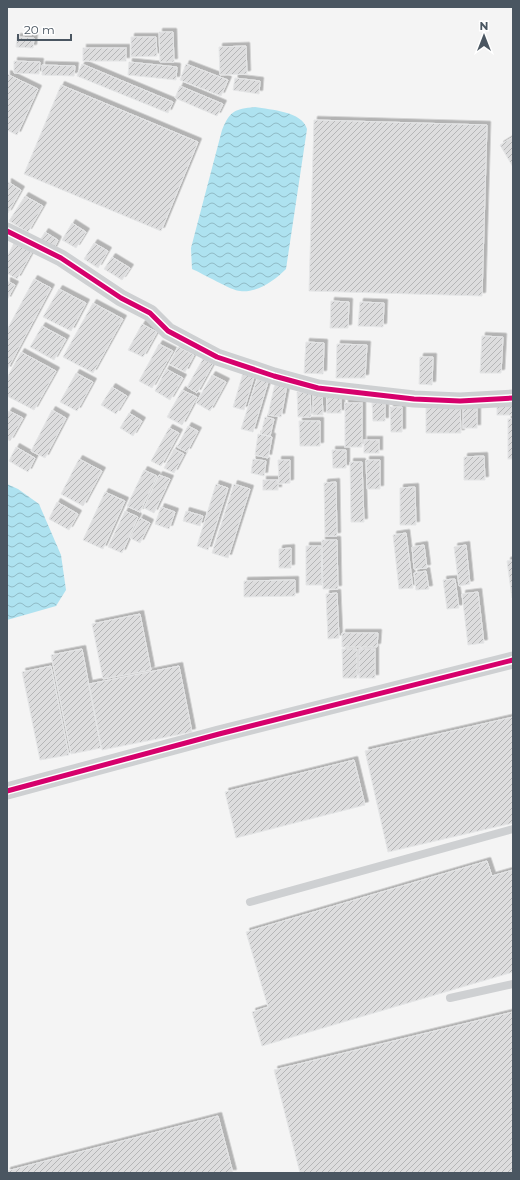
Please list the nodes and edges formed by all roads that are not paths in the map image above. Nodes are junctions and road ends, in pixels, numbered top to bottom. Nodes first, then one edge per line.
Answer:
1 (7, 231) edge
2 (513, 398) edge
3 (513, 660) edge
4 (7, 790) edge
5 (513, 828) edge
6 (250, 902) dead end
7 (513, 984) edge
8 (450, 998) dead end

1 - 2 street
3 - 4 street
5 - 6 lane
7 - 8 lane

